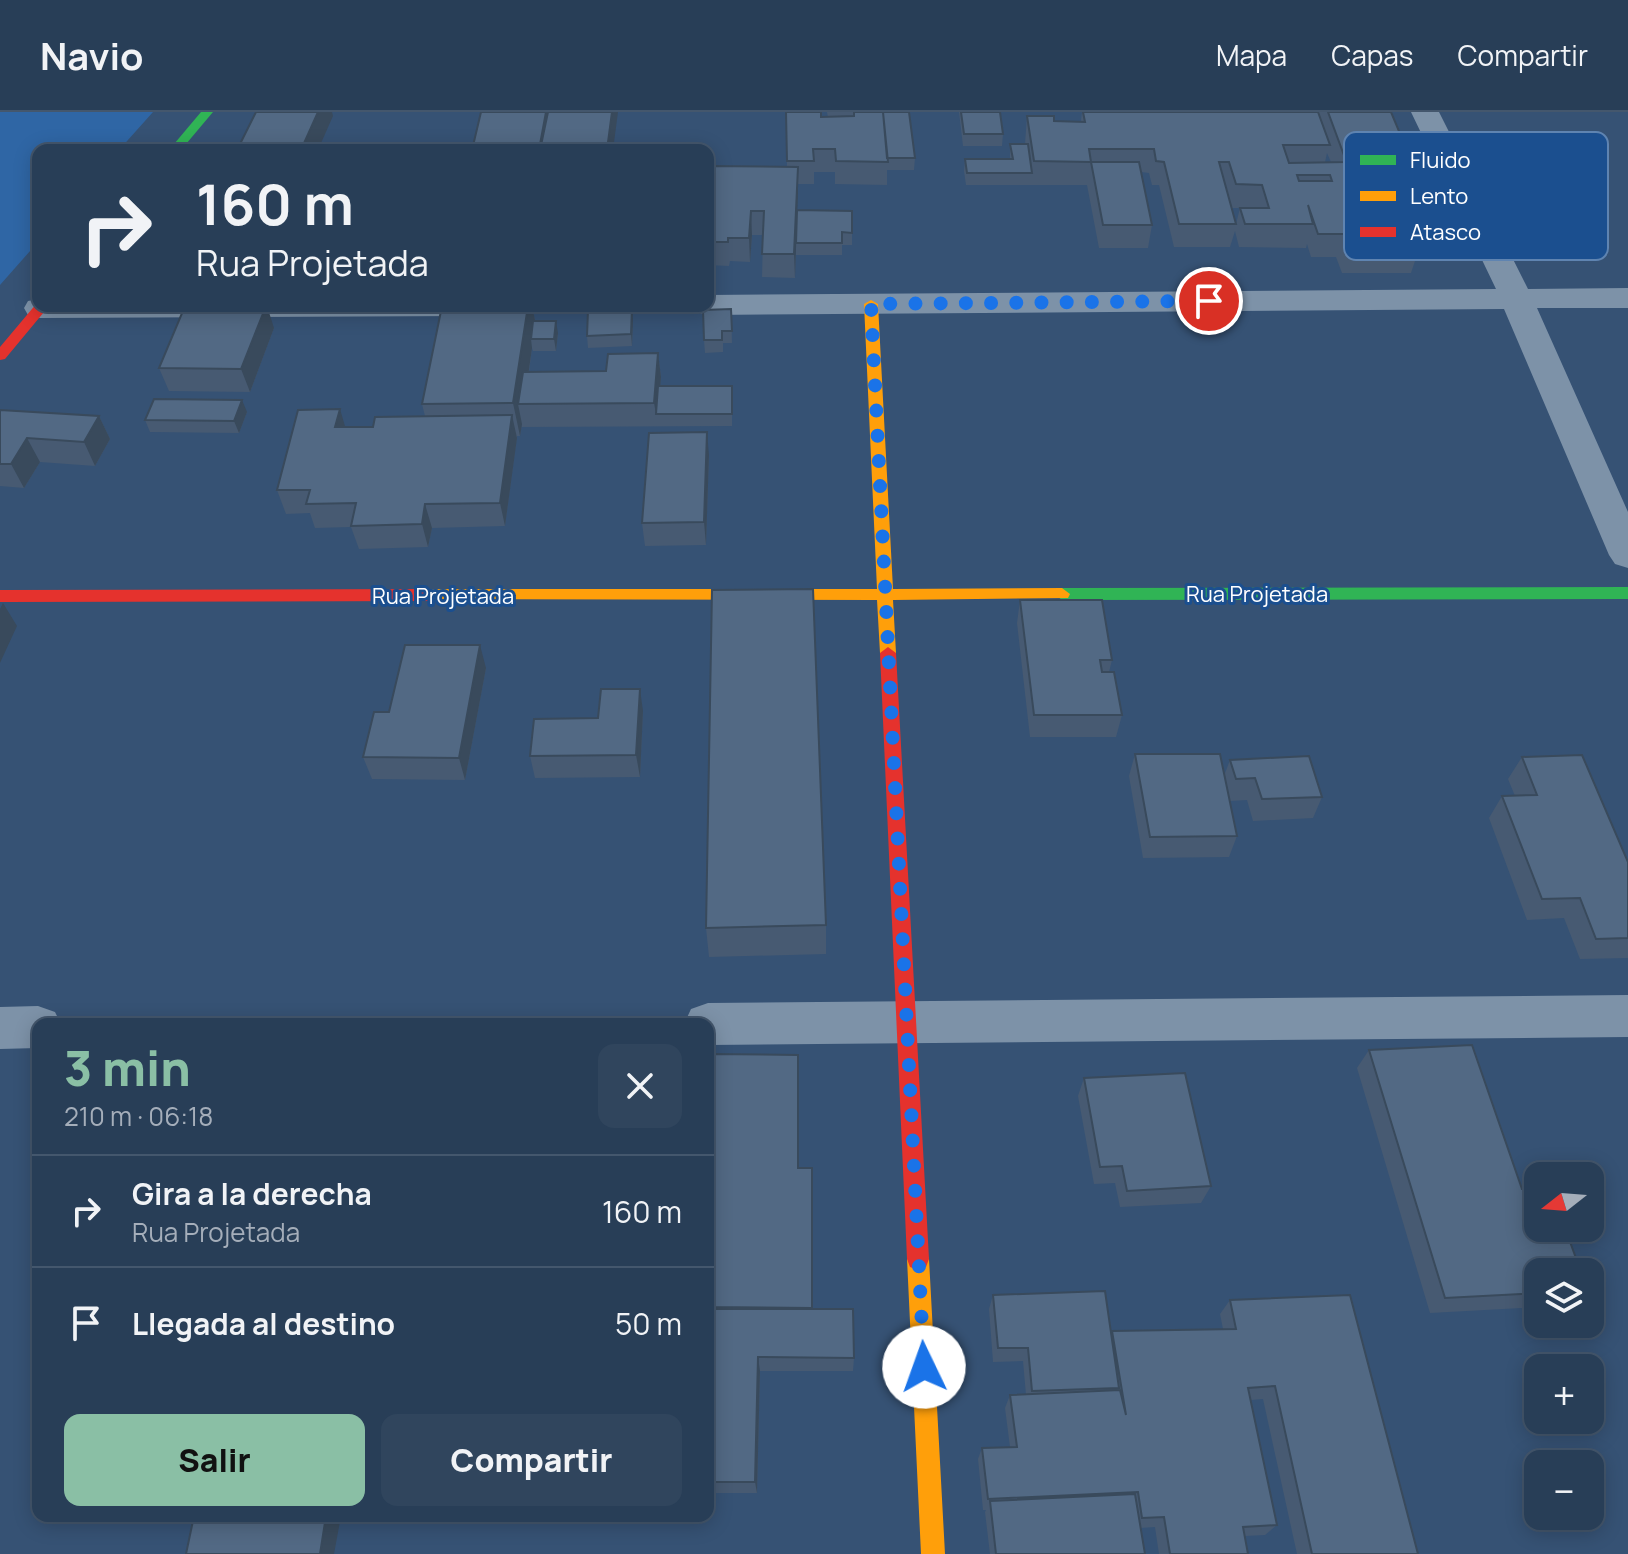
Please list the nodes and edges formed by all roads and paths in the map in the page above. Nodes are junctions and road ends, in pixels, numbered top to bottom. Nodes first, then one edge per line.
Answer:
1 (207, 112) edge
2 (1425, 112) edge
3 (1435, 132) edge
4 (180, 144) edge
5 (1497, 260) edge
6 (1516, 298) junction
7 (1628, 298) edge
8 (871, 304) junction
9 (714, 305) edge
10 (37, 312) edge
11 (0, 356) edge
12 (1628, 555) edge
13 (1628, 593) edge
14 (886, 595) junction
15 (0, 596) edge
16 (1628, 1016) edge
17 (907, 1023) junction
18 (714, 1024) edge
19 (32, 1027) edge
20 (0, 1028) edge
21 (933, 1554) edge

1 - 4 street
2 - 3 street
5 - 6 street
6 - 7 street
6 - 8 street
6 - 12 street
8 - 9 street
8 - 14 street
10 - 11 street
13 - 14 street, Rua Projetada
14 - 15 street, Rua Projetada
14 - 17 street
16 - 17 street
17 - 18 street
17 - 21 street
19 - 20 street

